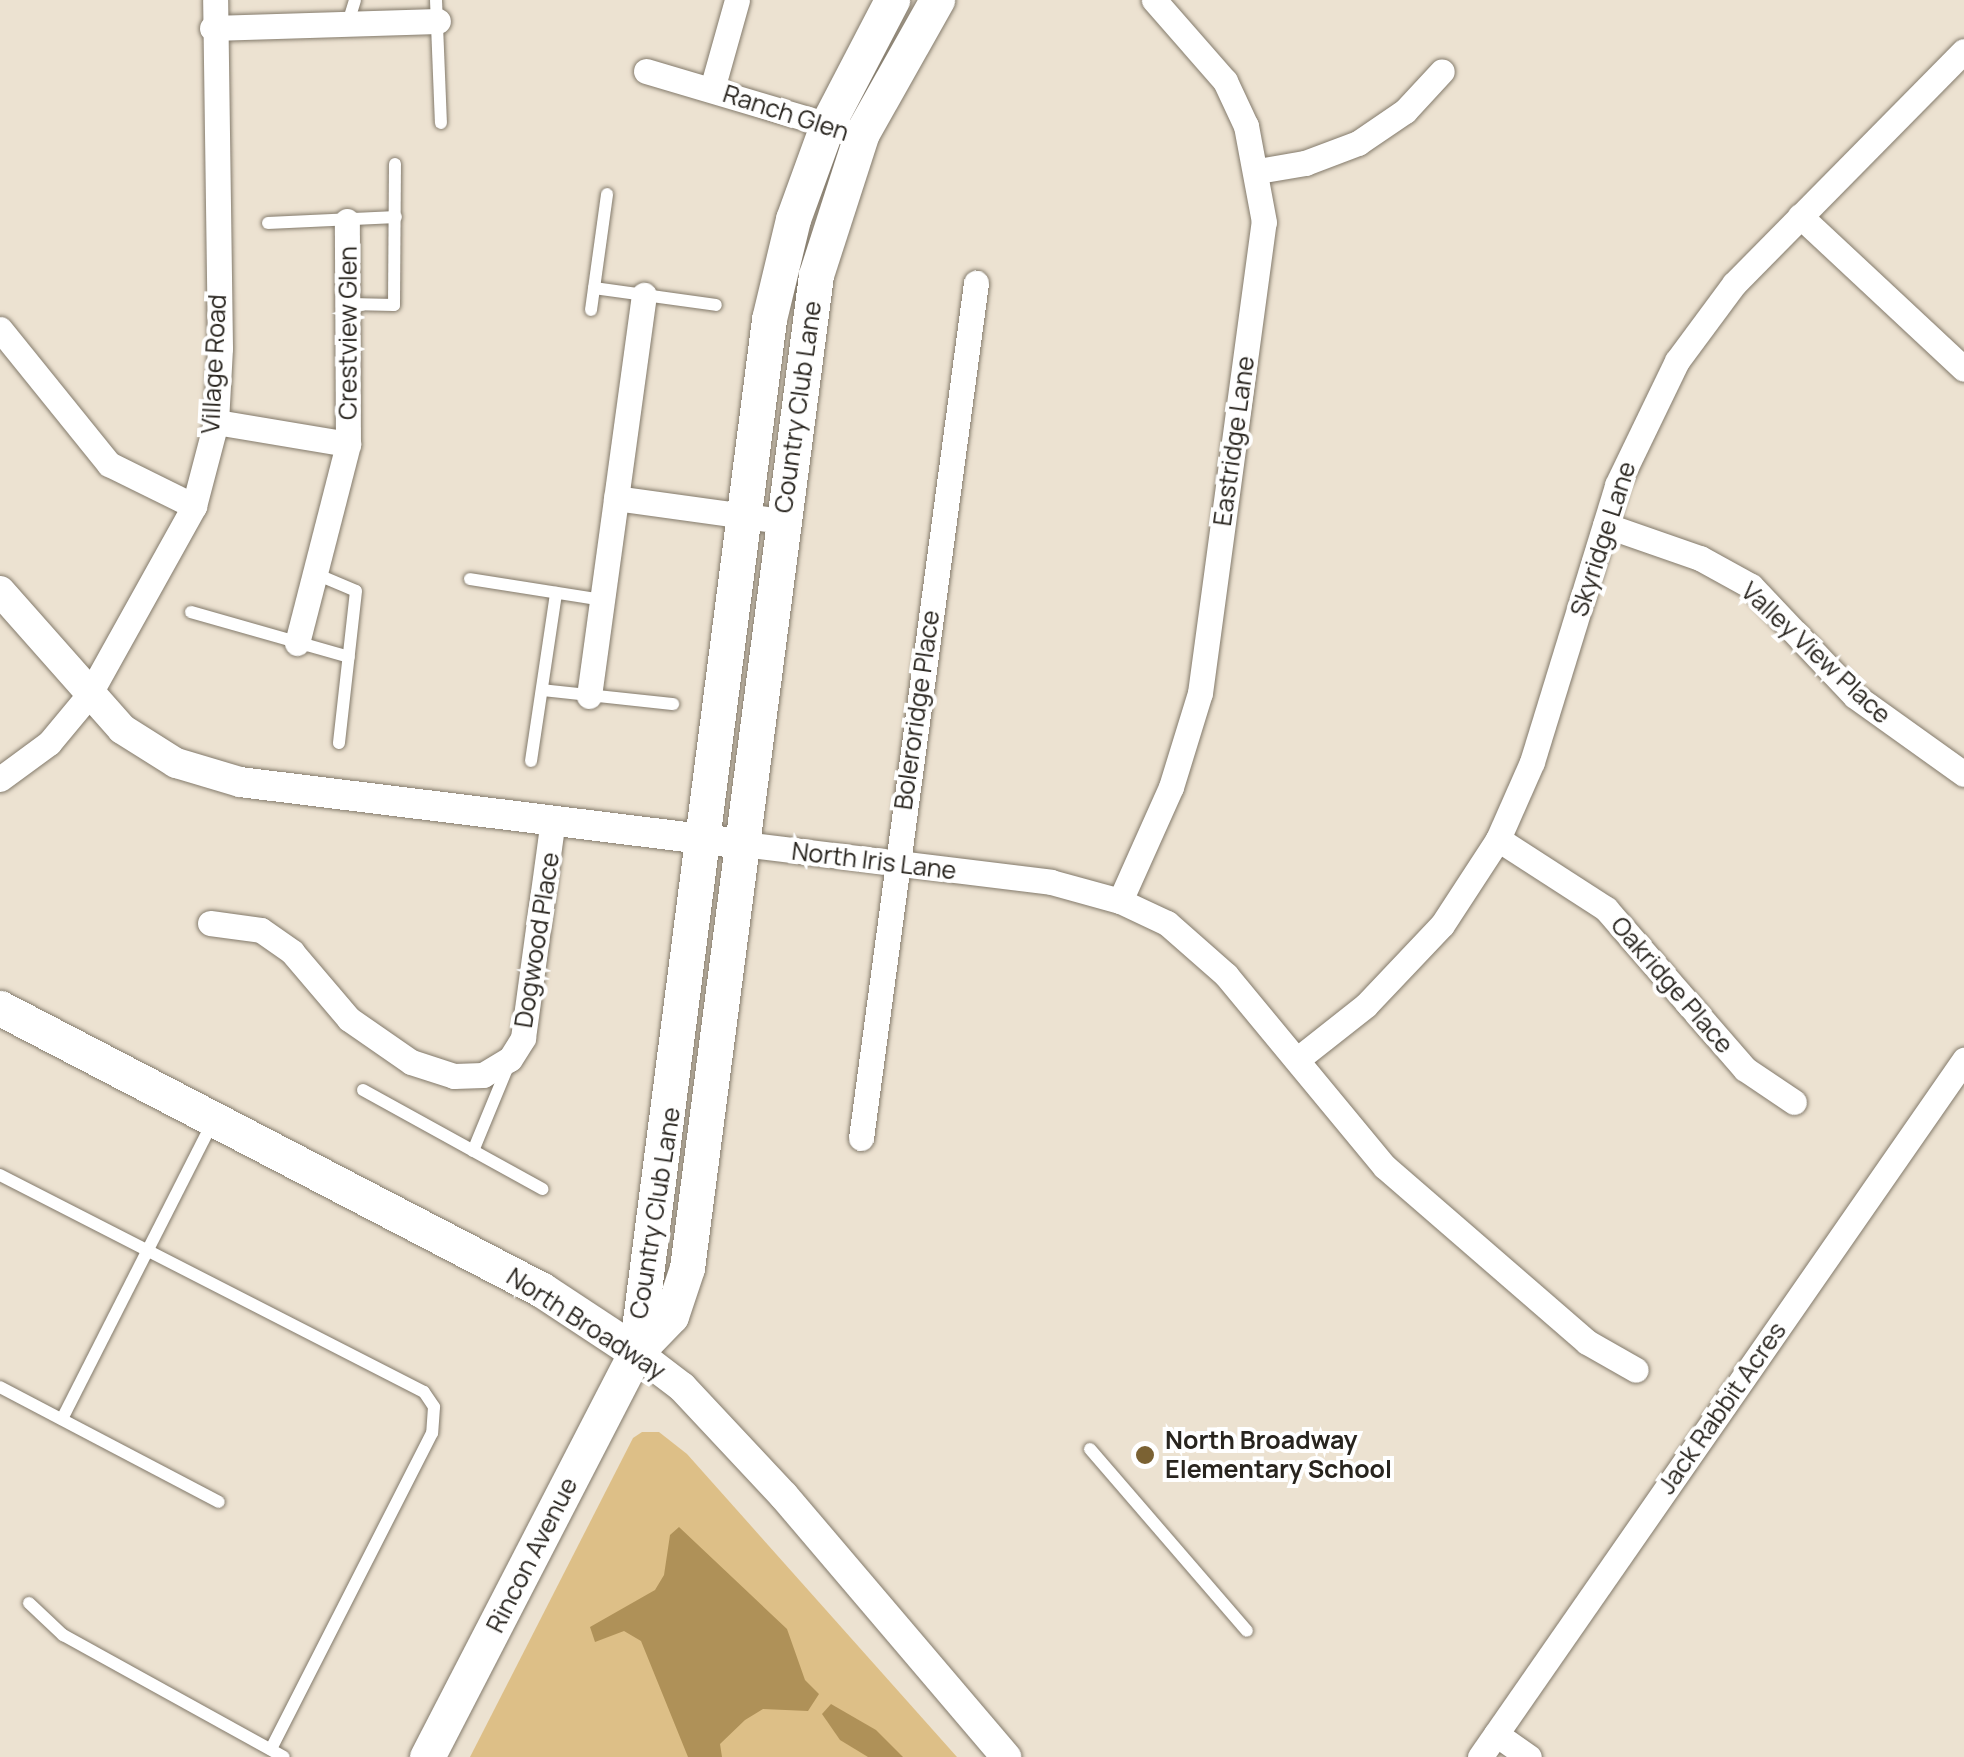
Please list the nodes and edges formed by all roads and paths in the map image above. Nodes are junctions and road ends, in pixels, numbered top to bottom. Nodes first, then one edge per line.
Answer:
1 (215, 0) edge
2 (737, 0) edge
3 (892, 0) edge
4 (937, 0) edge
5 (1154, 0) edge
6 (437, 10) edge
7 (351, 12) edge
8 (212, 28) junction
9 (1964, 51) edge
10 (646, 70) dead end
11 (1442, 72) dead end
12 (712, 89) junction
13 (828, 123) junction
14 (441, 124) dead end
15 (861, 137) junction
16 (395, 164) dead end
17 (1258, 171) junction
18 (607, 194) dead end
19 (1800, 216) junction
20 (396, 217) junction
21 (347, 221) junction
22 (268, 223) dead end
23 (976, 283) dead end
24 (594, 288) junction
25 (644, 295) junction
26 (350, 304) junction
27 (716, 305) dead end
28 (591, 310) dead end
29 (0, 329) edge
30 (1964, 370) edge
31 (216, 422) junction
32 (348, 444) junction
33 (616, 498) junction
34 (194, 506) junction
35 (743, 516) junction
36 (782, 521) junction
37 (1605, 525) junction
38 (316, 574) junction
39 (470, 579) dead end
40 (0, 591) edge
41 (556, 592) junction
42 (602, 600) junction
43 (191, 612) dead end
44 (297, 643) junction
45 (348, 657) junction
46 (542, 690) junction
47 (89, 696) junction
48 (589, 696) junction
49 (673, 704) dead end
50 (339, 742) dead end
51 (531, 761) dead end
52 (1964, 774) edge
53 (0, 779) edge
54 (554, 819) junction
55 (1498, 839) junction
56 (706, 840) junction
57 (743, 844) junction
58 (896, 863) junction
59 (1120, 901) junction
60 (210, 923) dead end
61 (0, 1008) edge
62 (510, 1058) junction
63 (1298, 1058) junction
64 (1963, 1062) edge
65 (363, 1090) dead end
66 (1794, 1102) dead end
67 (212, 1122) junction
68 (860, 1138) dead end
69 (473, 1151) junction
70 (0, 1175) edge
71 (542, 1190) dead end
72 (148, 1250) junction
73 (636, 1352) junction
74 (1636, 1370) dead end
75 (0, 1387) edge
76 (62, 1419) junction
77 (1090, 1449) dead end
78 (220, 1502) dead end
79 (29, 1603) dead end
80 (1247, 1632) dead end
81 (1496, 1734) junction
82 (271, 1750) junction
83 (284, 1757) edge
84 (427, 1757) edge
85 (1006, 1757) edge
86 (1480, 1757) edge
87 (1529, 1757) edge

1 - 8 street, Village Road
2 - 12 street, Ranch Glen
3 - 13 main road, Country Club Lane
4 - 15 main road, Country Club Lane
5 - 17 street, Eastridge Lane
6 - 7 street
6 - 14 lane
7 - 8 street
8 - 31 street, Village Road
9 - 19 street, Skyridge Lane
10 - 12 street, Ranch Glen
11 - 17 street
12 - 13 street, Ranch Glen
13 - 15 street, Ranch Glen
13 - 35 main road, Country Club Lane
15 - 36 main road, Country Club Lane
16 - 20 lane
17 - 59 street, Eastridge Lane
18 - 24 lane
19 - 30 street
19 - 37 street, Skyridge Lane
20 - 21 lane
20 - 26 lane
21 - 22 lane
21 - 26 street, Crestview Glen
23 - 58 street, Boleroridge Place
24 - 25 lane
24 - 28 lane
25 - 27 lane
25 - 33 street
26 - 32 street, Crestview Glen
29 - 34 street
31 - 32 street, Crestview Glen
31 - 34 street, Village Road
32 - 38 street, Crestview Glen
33 - 35 street
33 - 42 street
34 - 47 street, Village Road
35 - 36 street
35 - 56 main road, Country Club Lane
36 - 57 main road, Country Club Lane
37 - 52 street, Valley View Place
37 - 55 street, Skyridge Lane
38 - 44 street, Crestview Glen
38 - 45 lane
39 - 41 lane
40 - 47 street, North Iris Lane
41 - 42 lane
41 - 46 lane
42 - 48 street
43 - 44 lane
44 - 45 lane
45 - 50 lane
46 - 48 lane
46 - 51 lane
47 - 53 street, Village Road
47 - 54 street, North Iris Lane
48 - 49 lane
54 - 56 street, North Iris Lane
54 - 62 street, Dogwood Place
55 - 63 street, Skyridge Lane
55 - 66 street, Oakridge Place
56 - 57 street, North Iris Lane
56 - 73 main road, Country Club Lane
57 - 58 street, North Iris Lane
57 - 73 main road, Country Club Lane
58 - 59 street, North Iris Lane
58 - 68 street, Boleroridge Place
59 - 63 street, North Iris Lane
60 - 62 street, Dogwood Place
61 - 67 main road, North Broadway
62 - 69 lane
63 - 74 street, North Iris Lane
64 - 81 street, Jack Rabbit Acres
65 - 69 lane
67 - 72 lane
67 - 73 main road, North Broadway
69 - 71 lane
70 - 72 lane
72 - 76 lane
72 - 82 lane
73 - 84 main road, Rincon Avenue
73 - 85 street, North Broadway
75 - 76 lane
76 - 78 lane
77 - 80 lane
79 - 82 lane
81 - 86 street, Jack Rabbit Acres
81 - 87 street
82 - 83 lane

